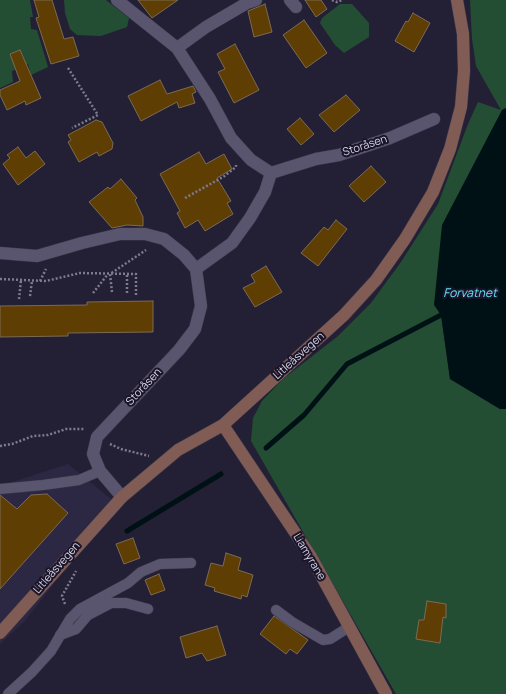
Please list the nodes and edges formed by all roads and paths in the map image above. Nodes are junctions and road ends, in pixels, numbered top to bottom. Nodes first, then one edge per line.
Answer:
1 (117, 0) edge
2 (256, 0) edge
3 (332, 0) edge
4 (342, 0) edge
5 (457, 0) edge
6 (176, 48) junction
7 (68, 68) dead end
8 (434, 119) dead end
9 (72, 128) dead end
10 (235, 160) dead end
11 (271, 173) junction
12 (185, 198) dead end
13 (164, 239) junction
14 (0, 253) edge
15 (196, 269) junction
16 (109, 274) junction
17 (128, 274) junction
18 (0, 279) edge
19 (21, 280) junction
20 (32, 281) junction
21 (112, 292) dead end
22 (93, 293) dead end
23 (127, 293) dead end
24 (30, 296) dead end
25 (136, 296) dead end
26 (20, 299) dead end
27 (224, 425) junction
28 (97, 437) junction
29 (0, 446) edge
30 (149, 456) dead end
31 (100, 471) junction
32 (0, 489) edge
33 (122, 497) junction
34 (191, 563) dead end
35 (78, 569) dead end
36 (148, 609) dead end
37 (276, 610) dead end
38 (70, 619) junction
39 (349, 627) junction
40 (0, 633) edge
41 (60, 635) junction
42 (8, 694) edge
43 (386, 694) edge

1 - 6 street
2 - 6 street
3 - 4 path
5 - 27 street, Litleåsvegen
6 - 11 street
7 - 9 path
8 - 11 street, Storåsen
10 - 12 path
11 - 15 street
13 - 14 street
13 - 15 street
13 - 16 path
15 - 28 street, Storåsen
16 - 17 path
16 - 20 path
16 - 21 path
16 - 22 path
17 - 23 path
17 - 25 path
18 - 19 path
19 - 20 path
19 - 26 path
20 - 24 path
27 - 33 street, Litleåsvegen
27 - 39 street, Liamyrane
28 - 29 path
28 - 30 path
28 - 31 street
31 - 32 lane
31 - 33 street
33 - 40 street, Litleåsvegen
34 - 38 lane
35 - 38 path
36 - 41 lane
37 - 39 lane
38 - 41 lane
39 - 43 street, Liamyrane
41 - 42 lane

